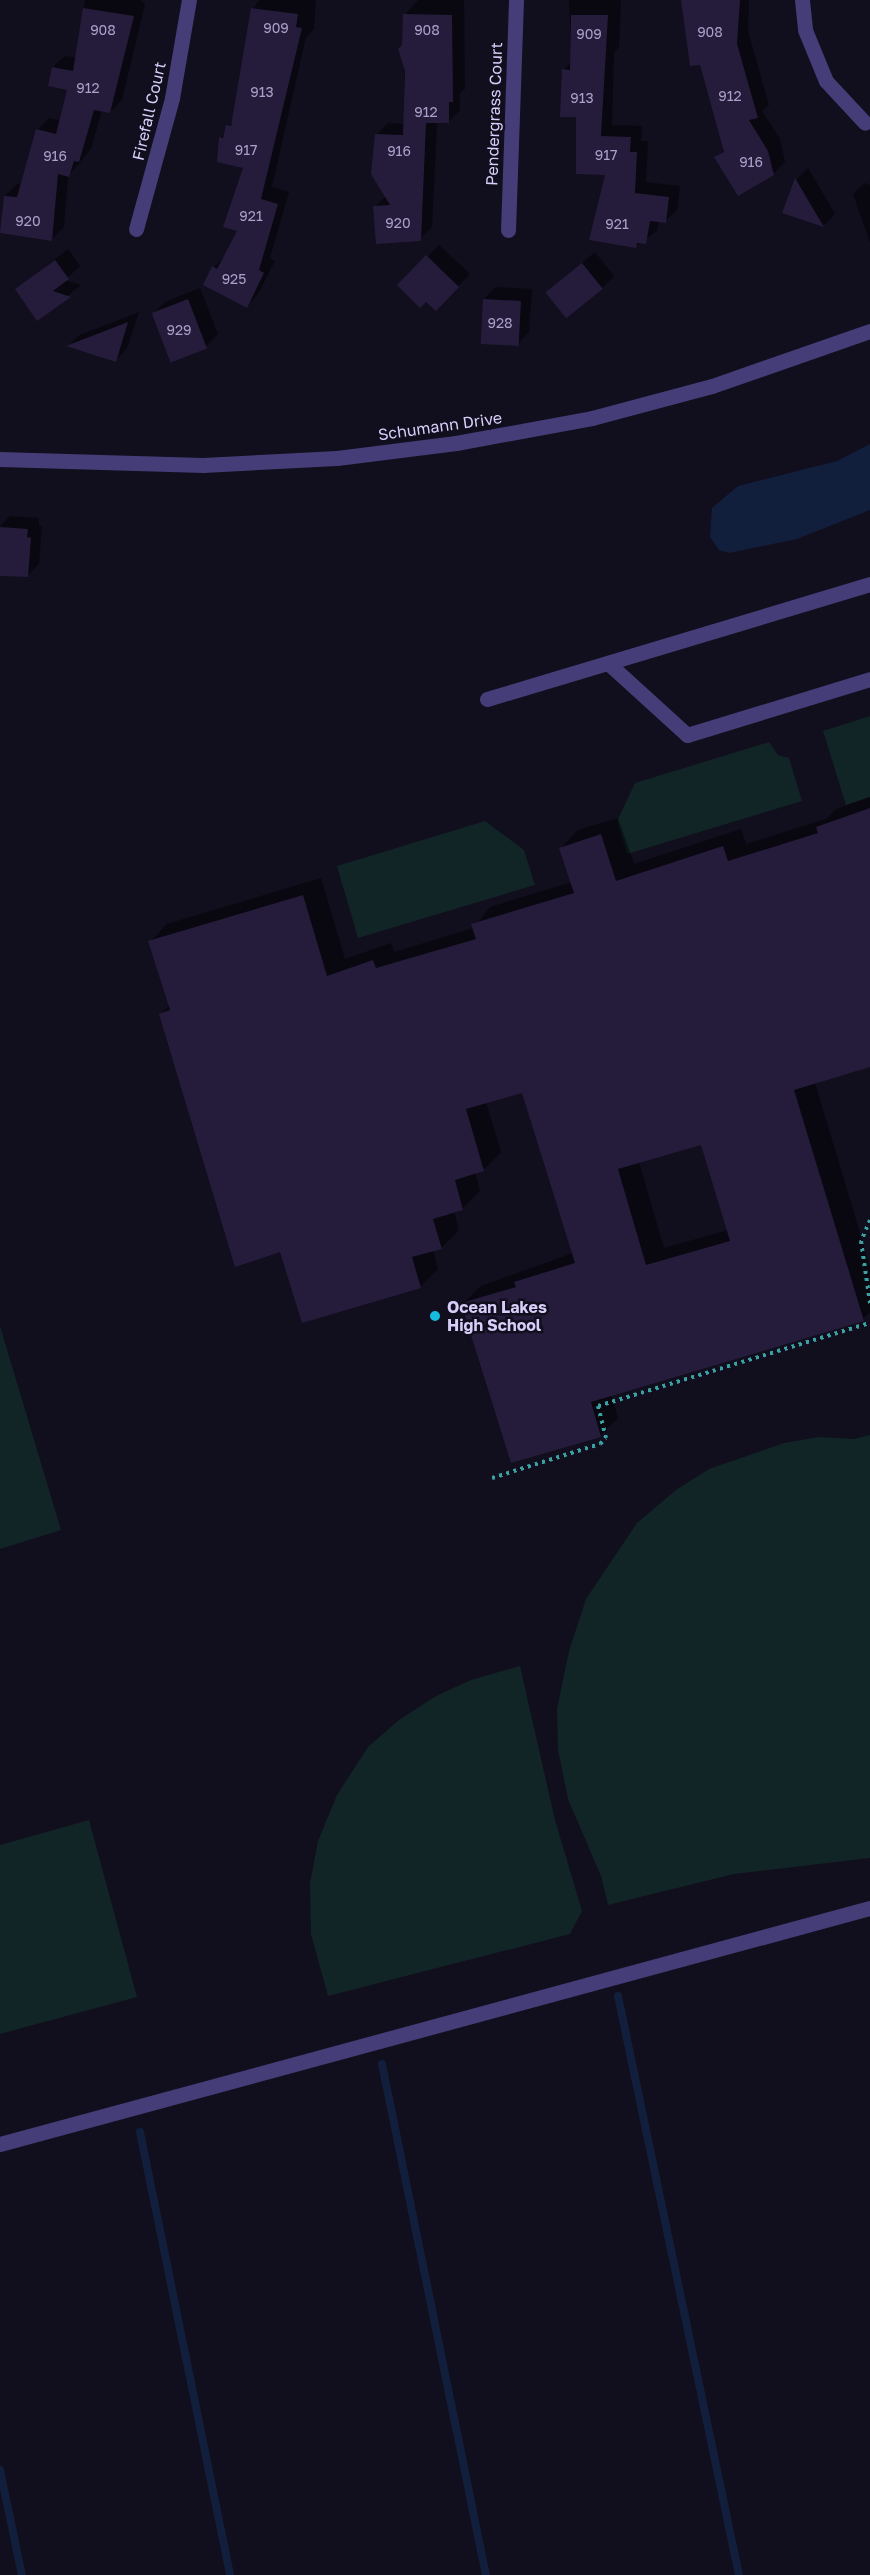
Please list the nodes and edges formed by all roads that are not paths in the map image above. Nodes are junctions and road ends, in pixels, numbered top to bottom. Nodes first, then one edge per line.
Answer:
1 (189, 0) edge
2 (516, 0) edge
3 (802, 0) edge
4 (865, 123) dead end
5 (136, 228) dead end
6 (508, 230) dead end
7 (870, 331) edge
8 (0, 459) edge
9 (870, 584) edge
10 (608, 663) junction
11 (870, 679) edge
12 (487, 699) dead end
13 (870, 1908) edge
14 (0, 2144) edge

1 - 5 street, Firefall Court
2 - 6 street, Pendergrass Court
3 - 4 street
7 - 8 street, Schumann Drive
9 - 10 street
10 - 11 street
10 - 12 street
13 - 14 street

